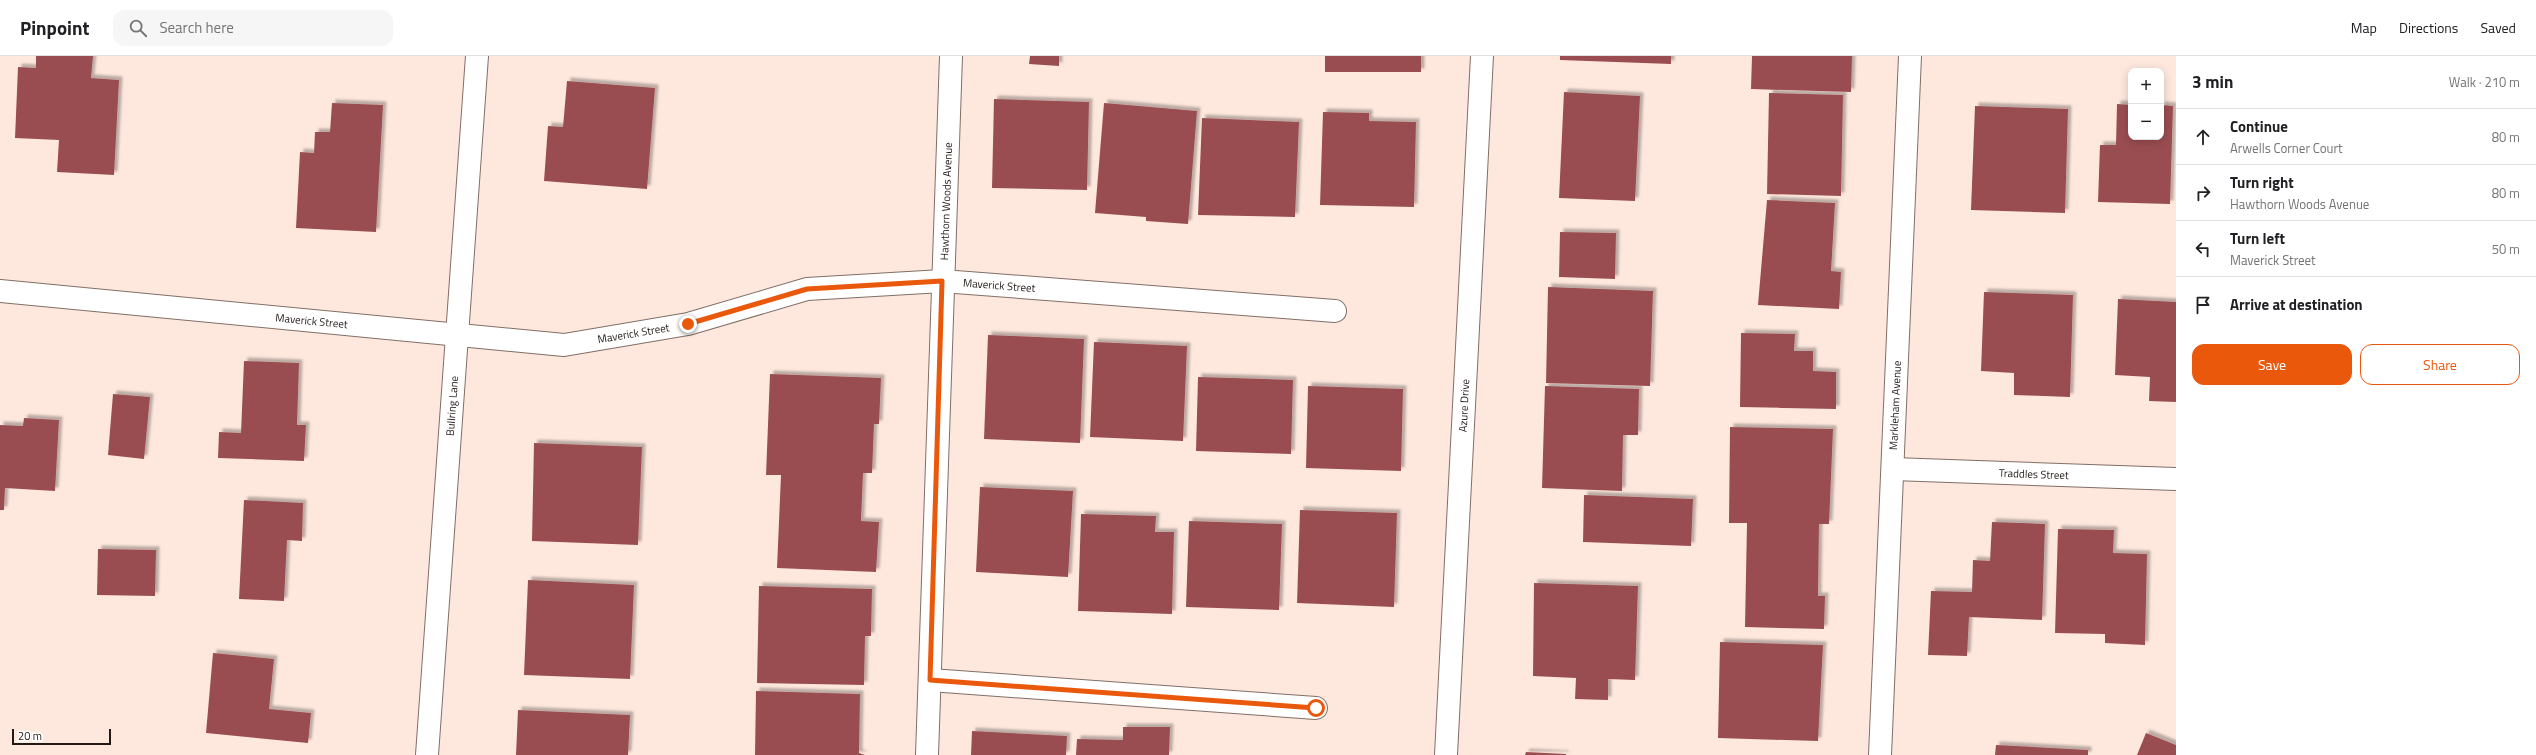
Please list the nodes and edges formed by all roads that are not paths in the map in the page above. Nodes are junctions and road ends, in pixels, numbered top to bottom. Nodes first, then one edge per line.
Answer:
1 (477, 56) edge
2 (951, 56) edge
3 (1482, 56) edge
4 (1910, 56) edge
5 (942, 281) junction
6 (0, 290) edge
7 (1335, 311) dead end
8 (457, 333) junction
9 (1893, 469) junction
10 (2176, 479) edge
11 (930, 680) junction
12 (1316, 708) dead end
13 (427, 755) edge
14 (927, 755) edge
15 (1446, 755) edge
16 (1880, 755) edge

1 - 8 street, Bullring Lane
2 - 5 street, Hawthorn Woods Avenue
3 - 15 street, Azure Drive
4 - 9 street, Markleham Avenue
5 - 7 street, Maverick Street
5 - 8 street, Maverick Street
5 - 11 street, Hawthorn Woods Avenue
6 - 8 street, Maverick Street
8 - 13 street, Bullring Lane
9 - 10 street, Traddles Street
9 - 16 street, Markleham Avenue
11 - 12 street
11 - 14 street, Hawthorn Woods Avenue

